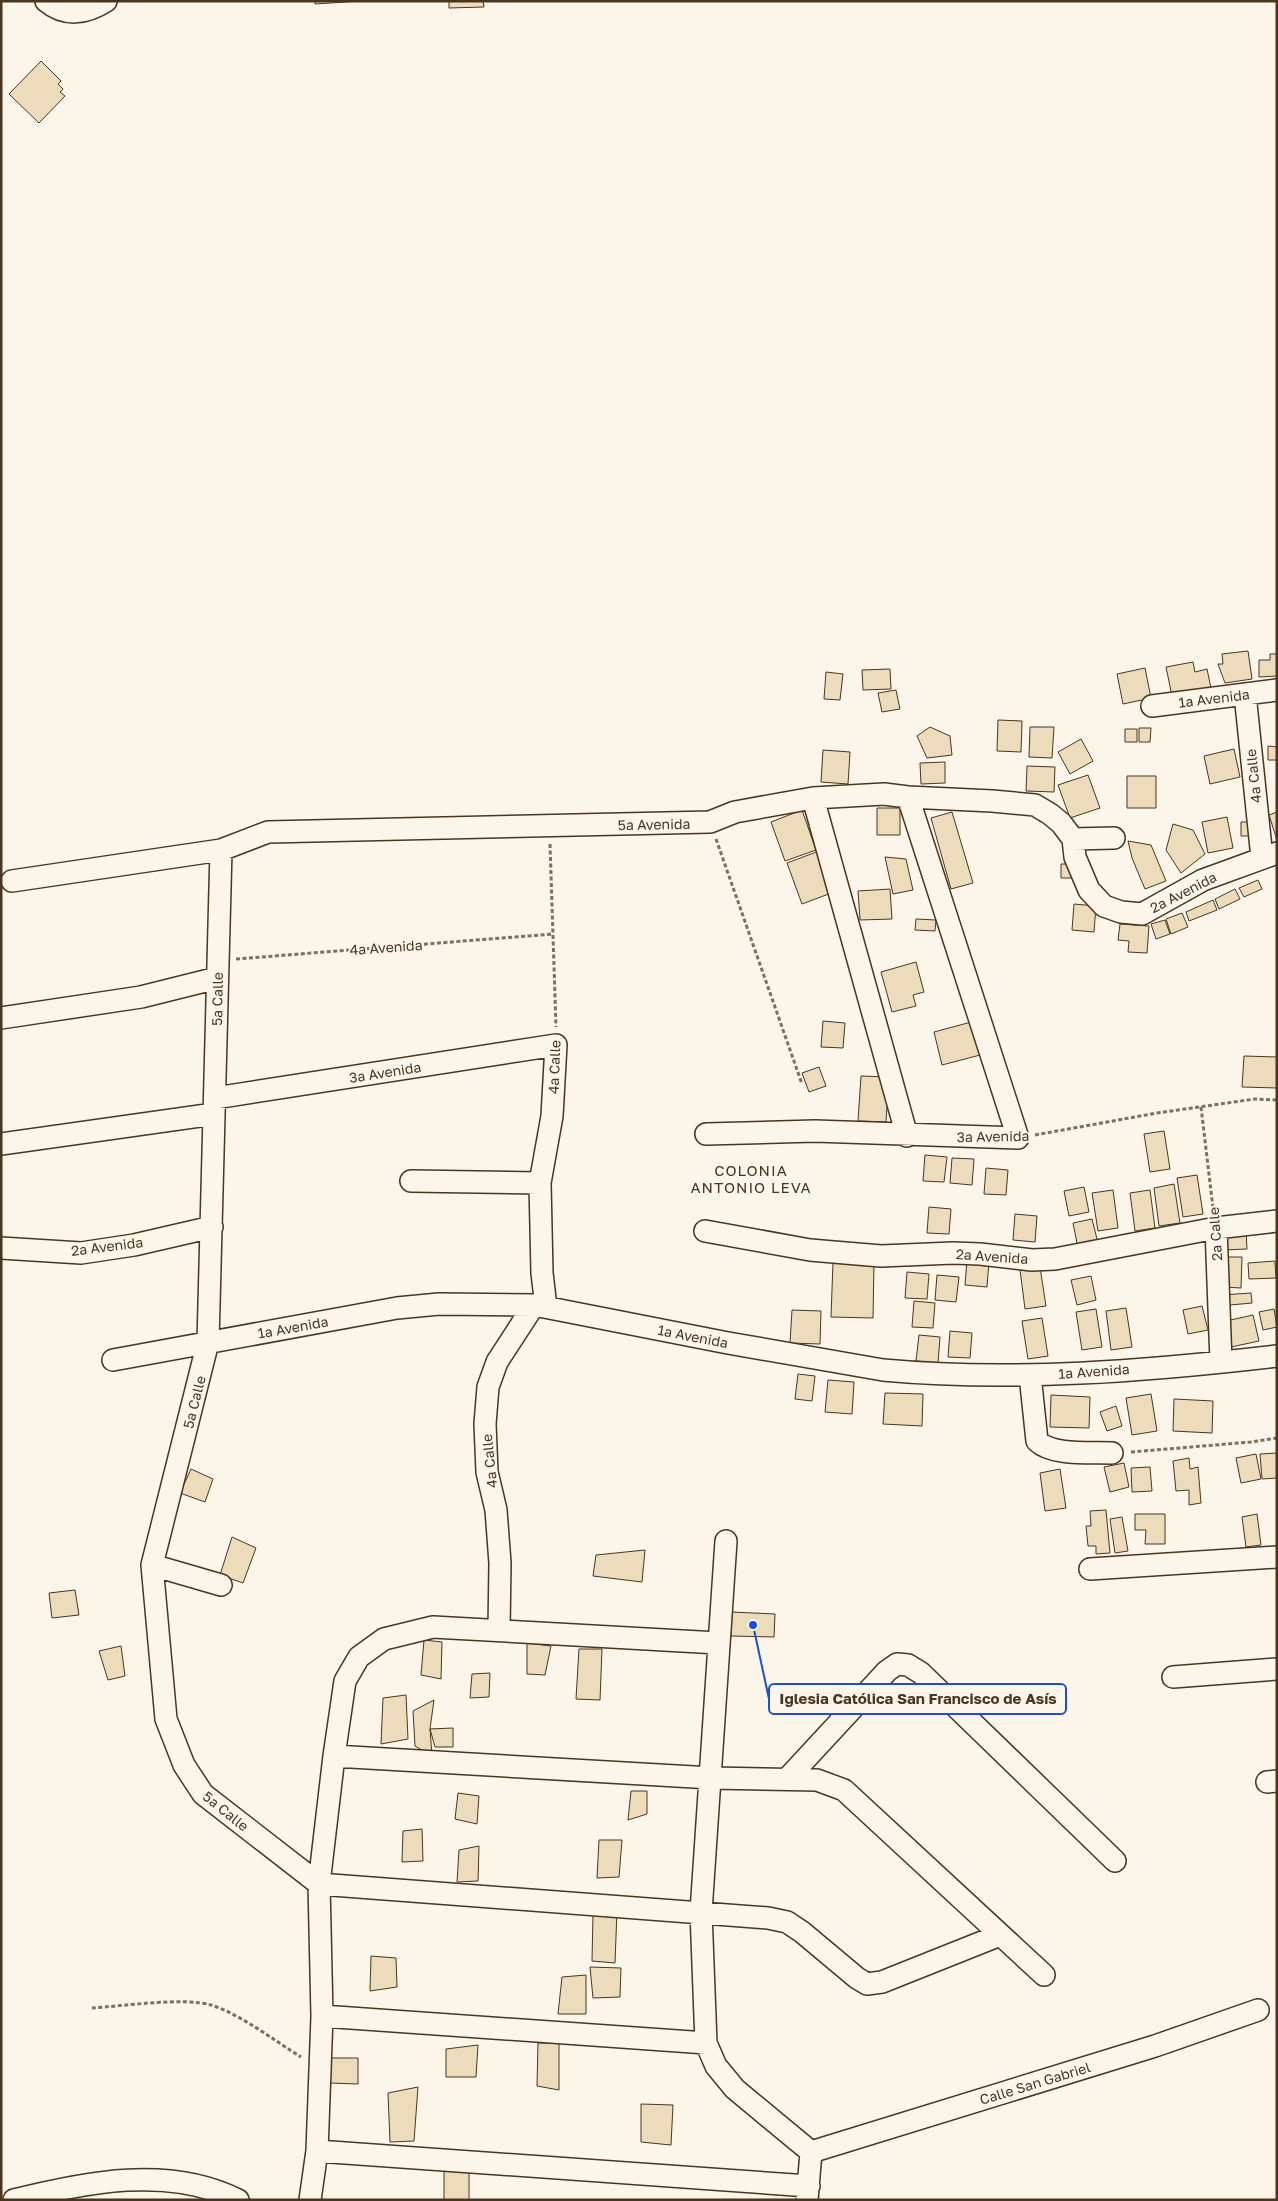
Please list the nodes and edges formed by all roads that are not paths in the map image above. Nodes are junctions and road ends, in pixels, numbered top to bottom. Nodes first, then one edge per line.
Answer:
1 (46, 1) edge
2 (106, 1) edge
3 (1277, 690) edge
4 (1245, 694) junction
5 (1152, 706) dead end
6 (908, 797) junction
7 (813, 798) junction
8 (1114, 838) dead end
9 (1073, 839) junction
10 (222, 850) junction
11 (1269, 855) edge
12 (12, 881) dead end
13 (218, 969) junction
14 (1, 1018) edge
15 (556, 1045) joint
16 (214, 1106) junction
17 (706, 1134) dead end
18 (907, 1136) junction
19 (1, 1144) edge
20 (411, 1181) dead end
21 (540, 1183) junction
22 (1277, 1221) edge
23 (212, 1227) junction
24 (1216, 1228) junction
25 (706, 1231) dead end
26 (1, 1248) edge
27 (540, 1306) junction
28 (208, 1342) junction
29 (1277, 1356) edge
30 (113, 1360) dead end
31 (1221, 1362) junction
32 (1030, 1375) junction
33 (1112, 1453) road end
34 (726, 1541) dead end
35 (1277, 1557) edge
36 (152, 1565) junction
37 (1090, 1569) dead end
38 (221, 1585) dead end
39 (499, 1630) junction
40 (718, 1643) junction
41 (1277, 1670) edge
42 (1173, 1677) dead end
43 (334, 1756) junction
44 (710, 1778) junction
45 (788, 1778) junction
46 (1115, 1861) dead end
47 (319, 1884) junction
48 (702, 1912) junction
49 (1000, 1935) junction
50 (1044, 1975) dead end
51 (1258, 2010) dead end
52 (322, 2016) junction
53 (706, 2043) junction
54 (317, 2151) junction
55 (811, 2152) junction
56 (808, 2193) edge
57 (14, 2200) edge
58 (238, 2200) edge
59 (310, 2200) edge

1 - 2 street
3 - 4 street, 1a Avenida
4 - 5 street, 1a Avenida
4 - 11 street, 4a Calle
6 - 7 street, 5a Avenida
6 - 9 street, 5a Avenida
6 - 18 street, 3a Avenida
7 - 10 street, 5a Avenida
7 - 18 street
8 - 9 street
9 - 11 street, 2a Avenida
10 - 12 street, 5a Avenida
10 - 13 street, 5a Calle
13 - 14 street
13 - 16 street, 5a Calle
15 - 16 street, 3a Avenida
15 - 21 street, 4a Calle
16 - 19 street, 3a Avenida
16 - 23 street, 5a Calle
17 - 18 street, 3a Avenida
20 - 21 street
21 - 27 street, 4a Calle
22 - 24 street, 2a Avenida
23 - 26 street, 2a Avenida
23 - 28 street, 5a Calle
24 - 25 street, 2a Avenida
24 - 31 street, 2a Calle
27 - 28 street, 1a Avenida
27 - 32 street, 1a Avenida
27 - 39 street, 4a Calle
28 - 30 street, 1a Avenida
28 - 36 street, 5a Calle
29 - 31 street, 1a Avenida
31 - 32 street, 1a Avenida
32 - 33 street
34 - 40 street
35 - 37 street
36 - 38 street
36 - 47 street, 5a Calle
39 - 40 street
39 - 43 street
40 - 44 street
41 - 42 street
43 - 44 street
43 - 47 street
44 - 45 street
44 - 48 street
45 - 46 street
45 - 49 street
47 - 48 street
47 - 52 street
48 - 49 street
48 - 53 street
49 - 50 street
51 - 55 street, Calle San Gabriel
52 - 53 street
52 - 54 street
53 - 55 street
54 - 56 street
54 - 59 street
55 - 56 street
57 - 58 street

